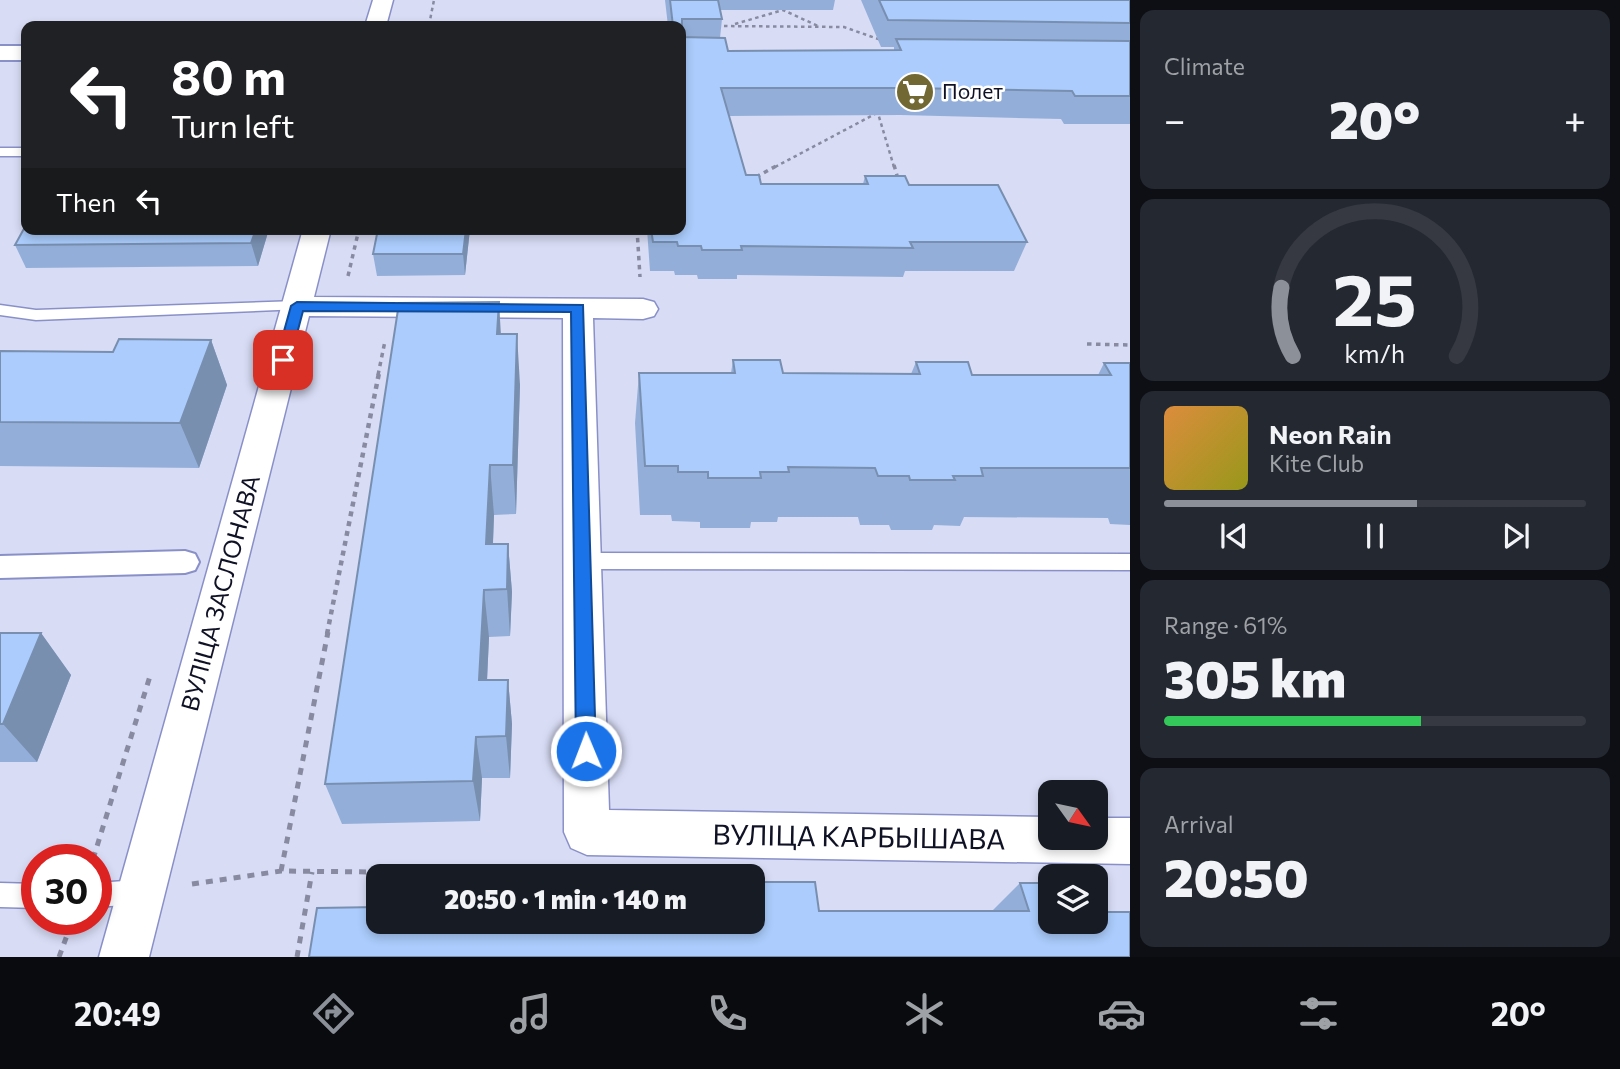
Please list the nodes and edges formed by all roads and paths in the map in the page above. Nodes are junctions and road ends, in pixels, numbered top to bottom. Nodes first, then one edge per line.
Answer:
1 (383, 0) edge
2 (435, 0) edge
3 (783, 10) junction
4 (377, 21) edge
5 (430, 21) edge
6 (707, 26) edge
7 (727, 26) junction
8 (787, 26) junction
9 (820, 27) junction
10 (885, 42) edge
11 (0, 53) edge
12 (21, 53) edge
13 (875, 102) edge
14 (878, 112) junction
15 (0, 152) edge
16 (21, 152) edge
17 (755, 177) edge
18 (902, 191) edge
19 (315, 235) edge
20 (358, 235) edge
21 (637, 235) edge
22 (341, 305) junction
23 (297, 306) junction
24 (391, 306) junction
25 (578, 308) junction
26 (643, 309) joint
27 (0, 310) edge
28 (1087, 344) dead end
29 (1130, 345) edge
30 (583, 561) junction
31 (185, 562) dead end
32 (1130, 562) edge
33 (0, 567) edge
34 (587, 832) junction
35 (1130, 841) edge
36 (281, 871) junction
37 (312, 872) junction
38 (142, 891) junction
39 (112, 894) edge
40 (0, 895) edge
41 (21, 896) edge
42 (67, 935) edge
43 (59, 957) edge
44 (124, 957) edge
45 (297, 957) edge

1 - 4 street
2 - 5 path
3 - 7 path
3 - 8 path
3 - 9 path
6 - 7 path
7 - 8 path
8 - 9 path
9 - 10 path
11 - 12 main road
13 - 14 path
14 - 17 path
14 - 18 path
15 - 16 lane
19 - 23 street, ВУЛІЦА ЗАСЛОНАВА
20 - 22 path
21 - 26 path
22 - 23 street
22 - 24 street
23 - 27 lane
23 - 38 street, ВУЛІЦА ЗАСЛОНАВА
24 - 25 street
24 - 36 path
25 - 26 street
25 - 30 street
28 - 29 path
30 - 32 lane
30 - 34 street
31 - 33 street
34 - 35 street, ВУЛІЦА КАРБЫШАВА
34 - 37 path
36 - 37 path
36 - 38 path
37 - 45 path
38 - 39 lane
38 - 44 street, ВУЛІЦА ЗАСЛОНАВА
40 - 41 lane
42 - 43 path

